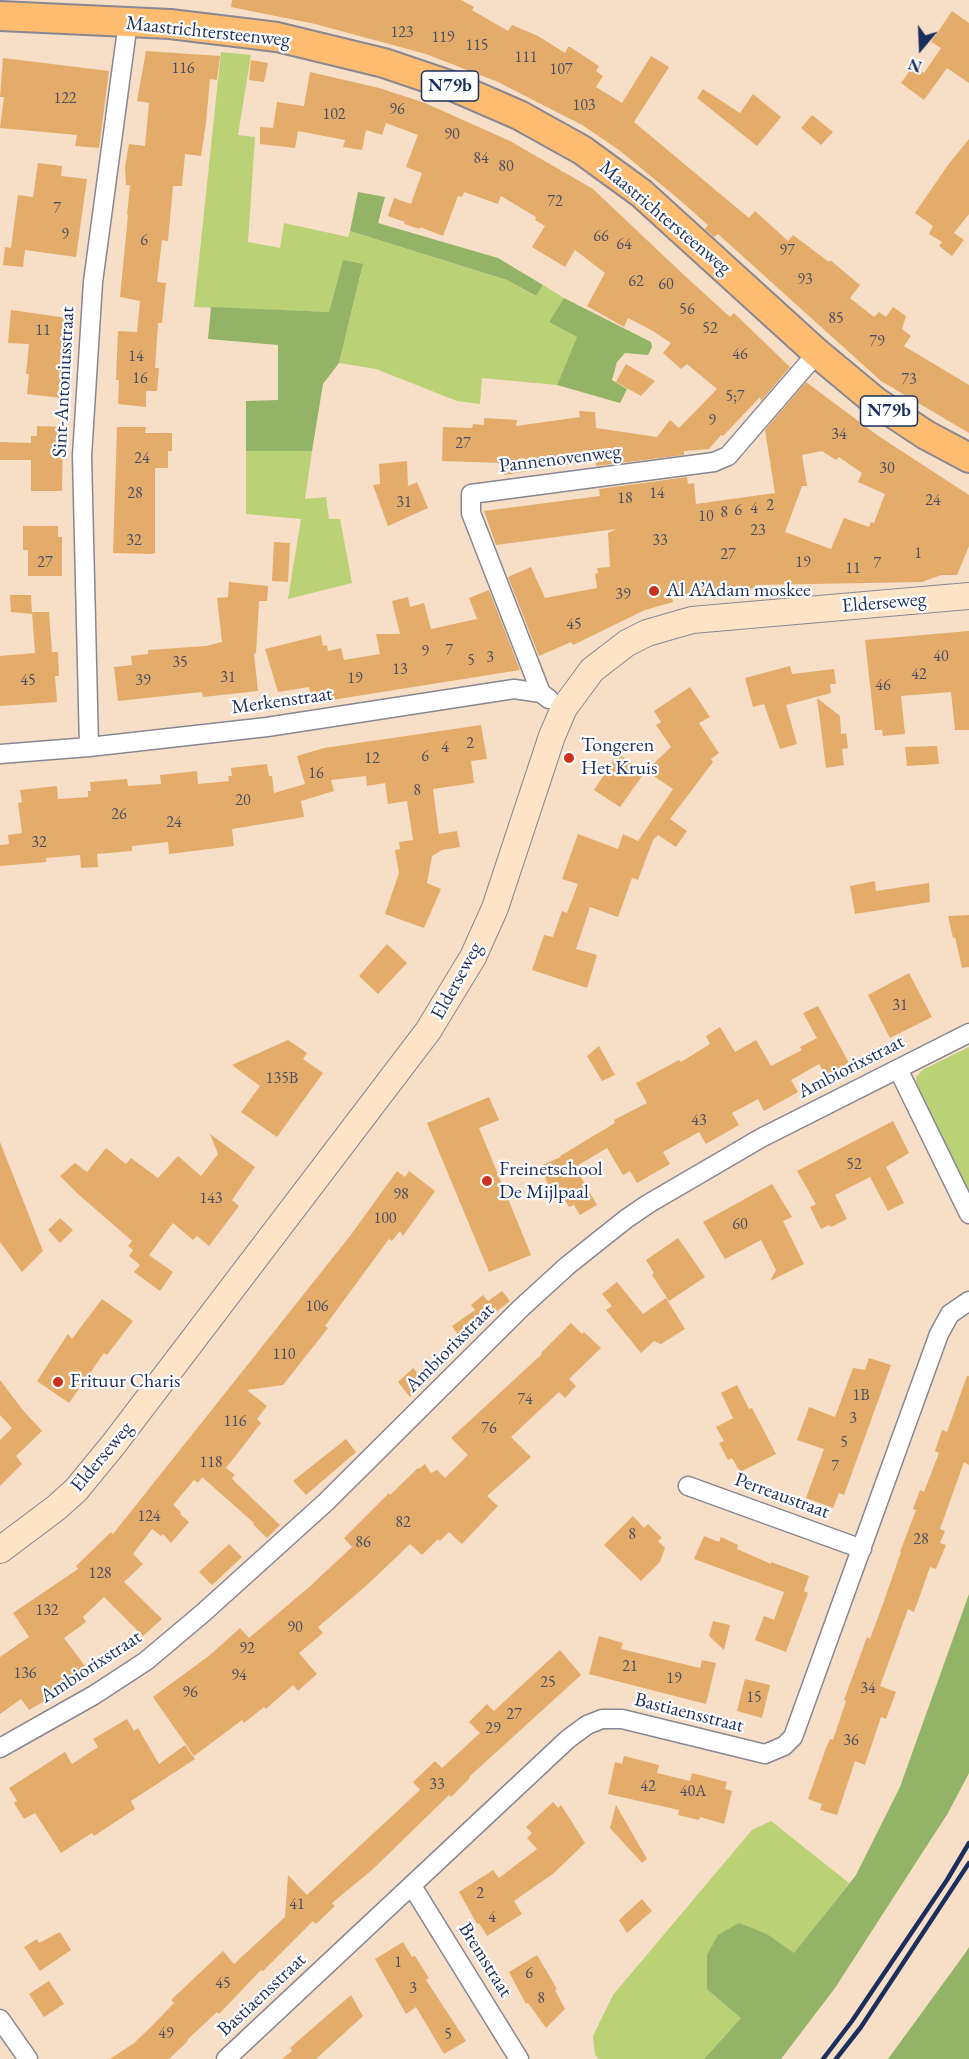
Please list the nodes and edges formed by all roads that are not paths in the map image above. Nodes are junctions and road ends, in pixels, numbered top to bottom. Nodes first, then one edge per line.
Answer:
1 (0, 16) edge
2 (128, 22) junction
3 (817, 353) junction
4 (969, 458) edge
5 (969, 596) edge
6 (541, 693) junction
7 (564, 708) junction
8 (89, 747) junction
9 (0, 754) edge
10 (969, 1033) edge
11 (898, 1069) junction
12 (969, 1214) edge
13 (969, 1301) edge
14 (687, 1486) dead end
15 (862, 1549) junction
16 (0, 1550) edge
17 (0, 1748) edge
18 (412, 1886) junction
19 (0, 2019) edge
20 (28, 2059) edge
21 (226, 2059) edge
22 (519, 2059) edge

1 - 2 main road, Maastrichtersteenweg / N79b
2 - 3 main road, Maastrichtersteenweg / N79b
2 - 8 street, Sint-Antoniusstraat
3 - 4 main road, Maastrichtersteenweg / N79b
3 - 6 street, Pannenovenweg
5 - 7 main road, Elderseweg
6 - 7 street, Merkenstraat
6 - 8 street, Merkenstraat
7 - 16 main road, Elderseweg
8 - 9 street, Merkenstraat
10 - 11 street, Ambiorixstraat
11 - 12 street
11 - 17 street, Ambiorixstraat
13 - 15 street, Bastiaensstraat
14 - 15 street, Perreaustraat
15 - 18 street, Bastiaensstraat
18 - 21 street, Bastiaensstraat
18 - 22 street, Bremstraat
19 - 20 street

